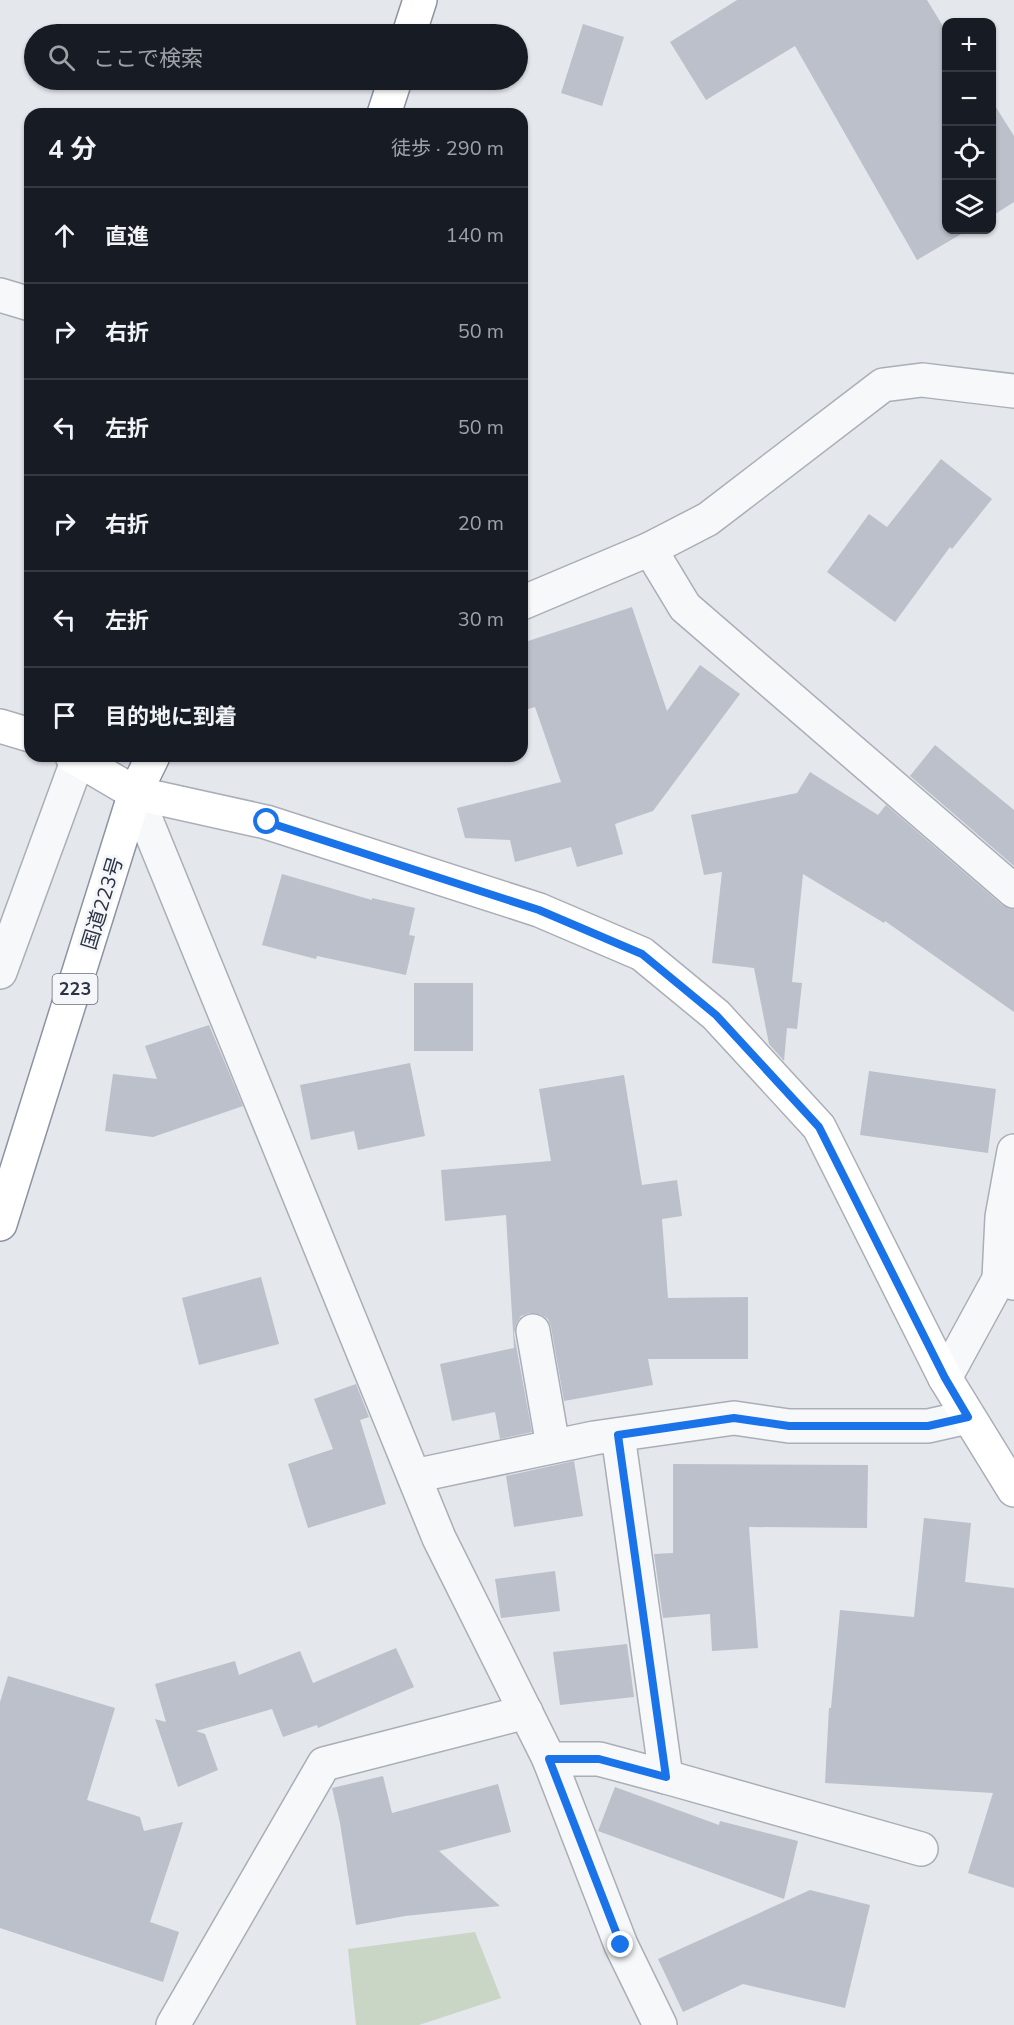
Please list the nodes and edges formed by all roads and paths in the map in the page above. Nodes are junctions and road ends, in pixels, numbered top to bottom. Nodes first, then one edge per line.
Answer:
1 (420, 0) edge
2 (412, 24) edge
3 (392, 90) edge
4 (386, 108) edge
5 (0, 295) edge
6 (24, 302) edge
7 (1014, 391) edge
8 (650, 549) junction
9 (528, 600) edge
10 (74, 762) edge
11 (82, 762) edge
12 (150, 762) edge
13 (135, 794) junction
14 (1014, 891) edge
15 (0, 972) edge
16 (1014, 1151) edge
17 (0, 1224) edge
18 (1006, 1281) edge
19 (533, 1331) dead end
20 (945, 1378) junction
21 (968, 1417) junction
22 (618, 1435) junction
23 (553, 1446) junction
24 (414, 1476) junction
25 (1014, 1491) edge
26 (526, 1712) junction
27 (549, 1759) junction
28 (666, 1777) junction
29 (921, 1849) dead end
30 (173, 2025) edge
31 (660, 2025) edge

1 - 2 main road
3 - 4 main road
5 - 6 street
7 - 8 street
8 - 9 street
8 - 14 street
10 - 15 street
11 - 13 main road
12 - 13 main road, 国道223号 / 223
13 - 17 main road, 国道223号 / 223
13 - 20 main road
13 - 24 street
16 - 18 street
18 - 20 street
19 - 23 street
20 - 21 main road
21 - 22 street
21 - 25 main road
22 - 23 street
22 - 28 street
23 - 24 street
24 - 26 street
26 - 27 street
26 - 30 street
27 - 28 street
27 - 31 street
28 - 29 street

